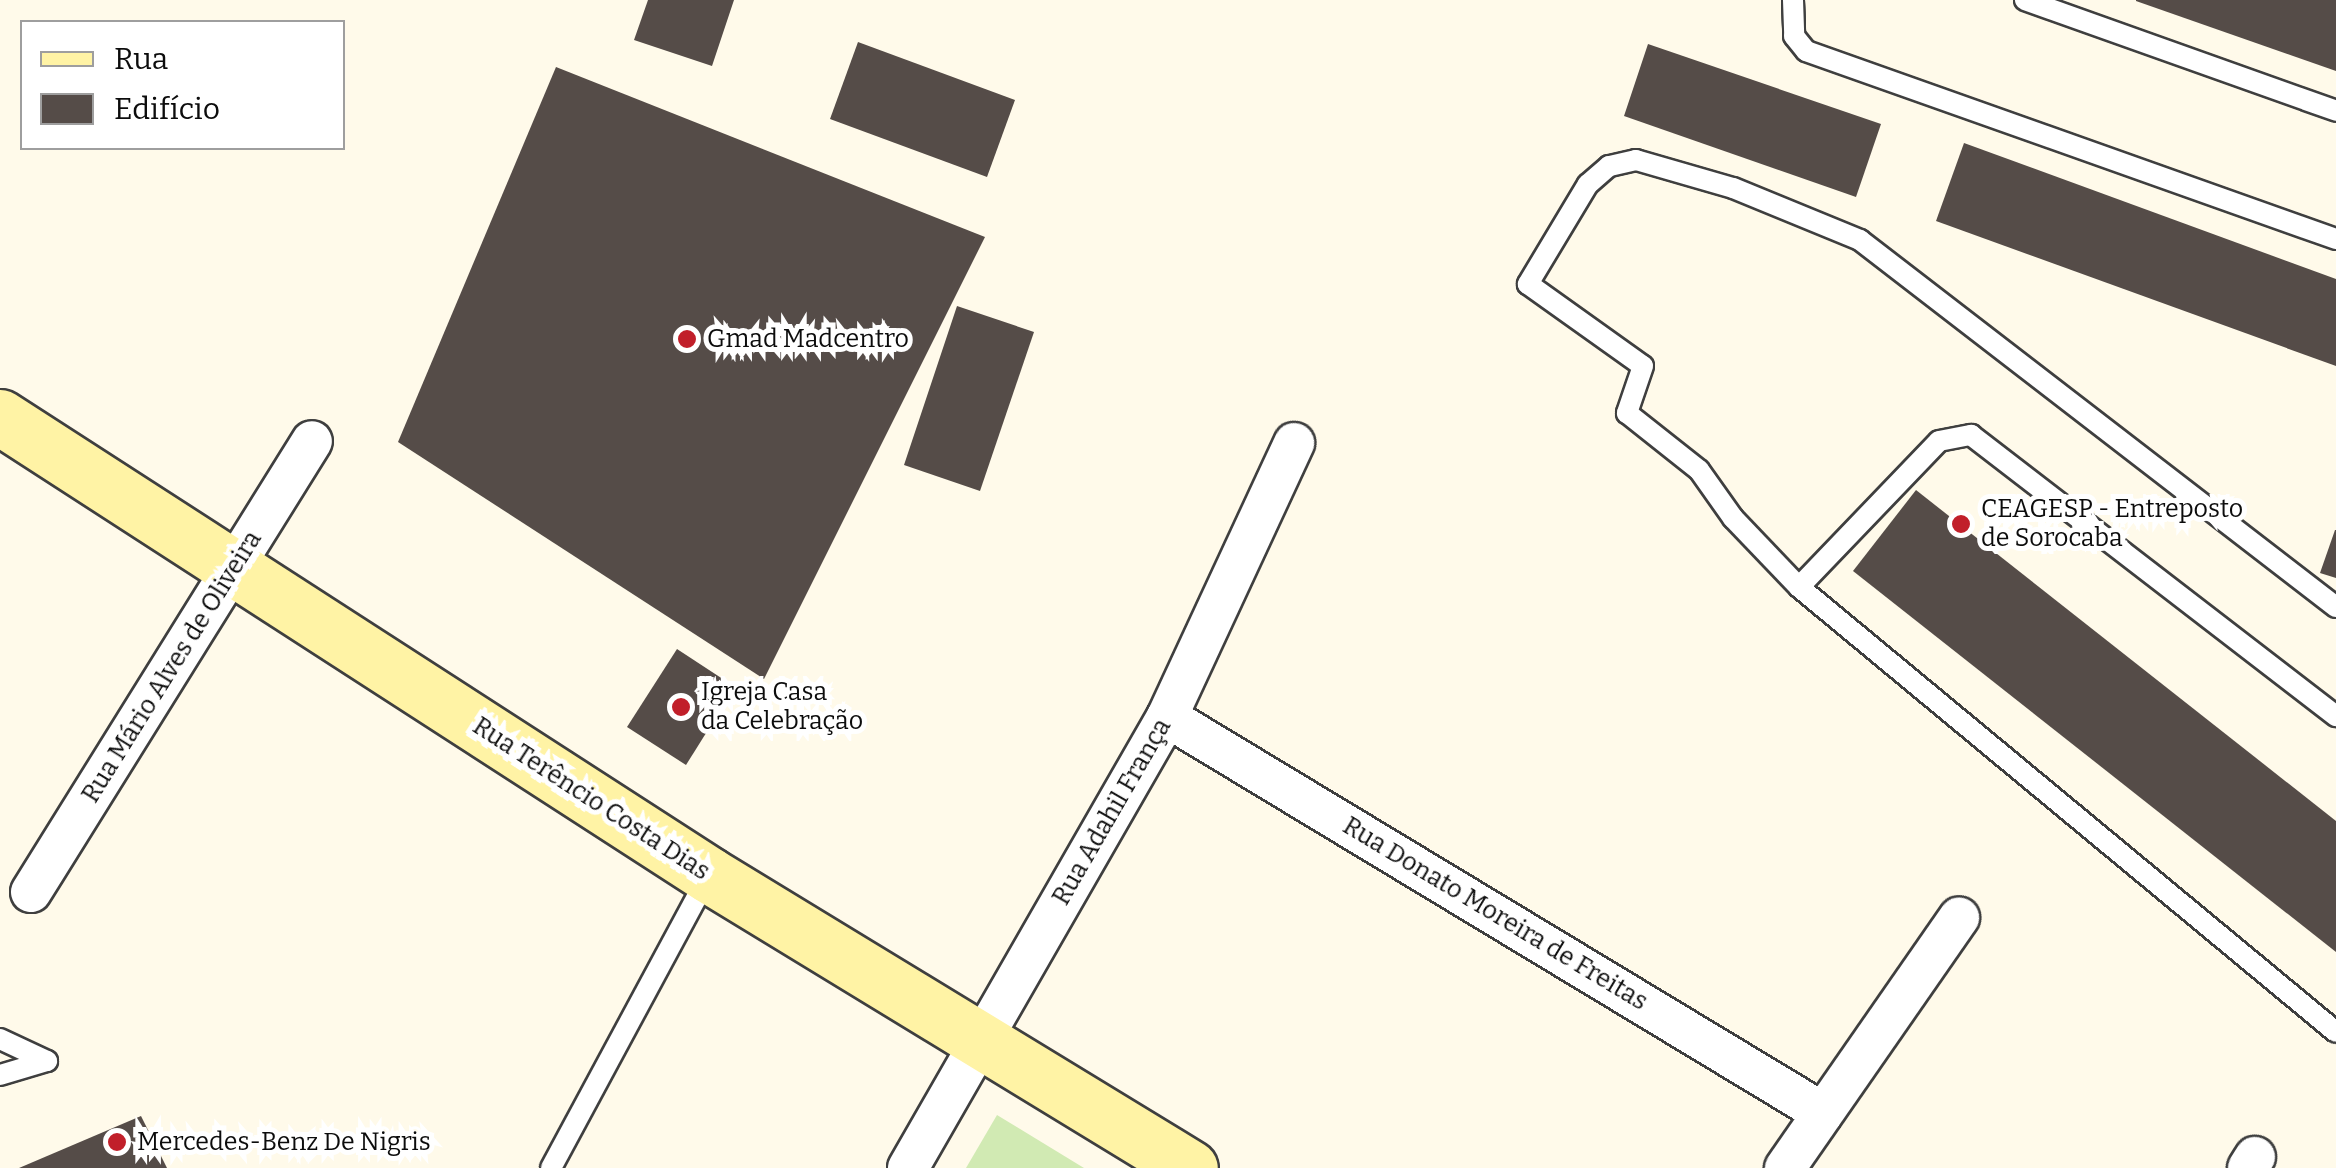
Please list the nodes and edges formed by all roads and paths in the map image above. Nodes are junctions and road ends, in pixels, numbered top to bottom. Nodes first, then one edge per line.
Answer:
1 (1793, 0) edge
2 (2026, 0) edge
3 (2336, 111) edge
4 (2336, 239) edge
5 (0, 417) edge
6 (312, 442) dead end
7 (1294, 444) dead end
8 (233, 568) junction
9 (1800, 587) junction
10 (2336, 607) edge
11 (2336, 716) edge
12 (1167, 717) junction
13 (709, 875) junction
14 (31, 892) dead end
15 (1959, 918) dead end
16 (2336, 1032) edge
17 (0, 1038) edge
18 (982, 1041) junction
19 (0, 1075) edge
20 (1823, 1113) junction
21 (552, 1168) edge
22 (908, 1168) edge
23 (1190, 1168) edge
24 (1785, 1168) edge

1 - 4 lane
2 - 3 lane
5 - 8 street, Rua Terêncio Costa Dias
6 - 8 street, Rua Mário Alves de Oliveira
7 - 12 street, Rua Adahil França
8 - 13 street, Rua Terêncio Costa Dias
8 - 14 street, Rua Mário Alves de Oliveira
9 - 10 lane
9 - 11 lane
9 - 16 lane
12 - 18 street, Rua Adahil França
12 - 20 street, Rua Donato Moreira de Freitas
13 - 18 street, Rua Terêncio Costa Dias
13 - 21 lane
15 - 20 street
17 - 19 lane
18 - 22 street, Rua Adahil França
18 - 23 street, Rua Terêncio Costa Dias
20 - 24 street

